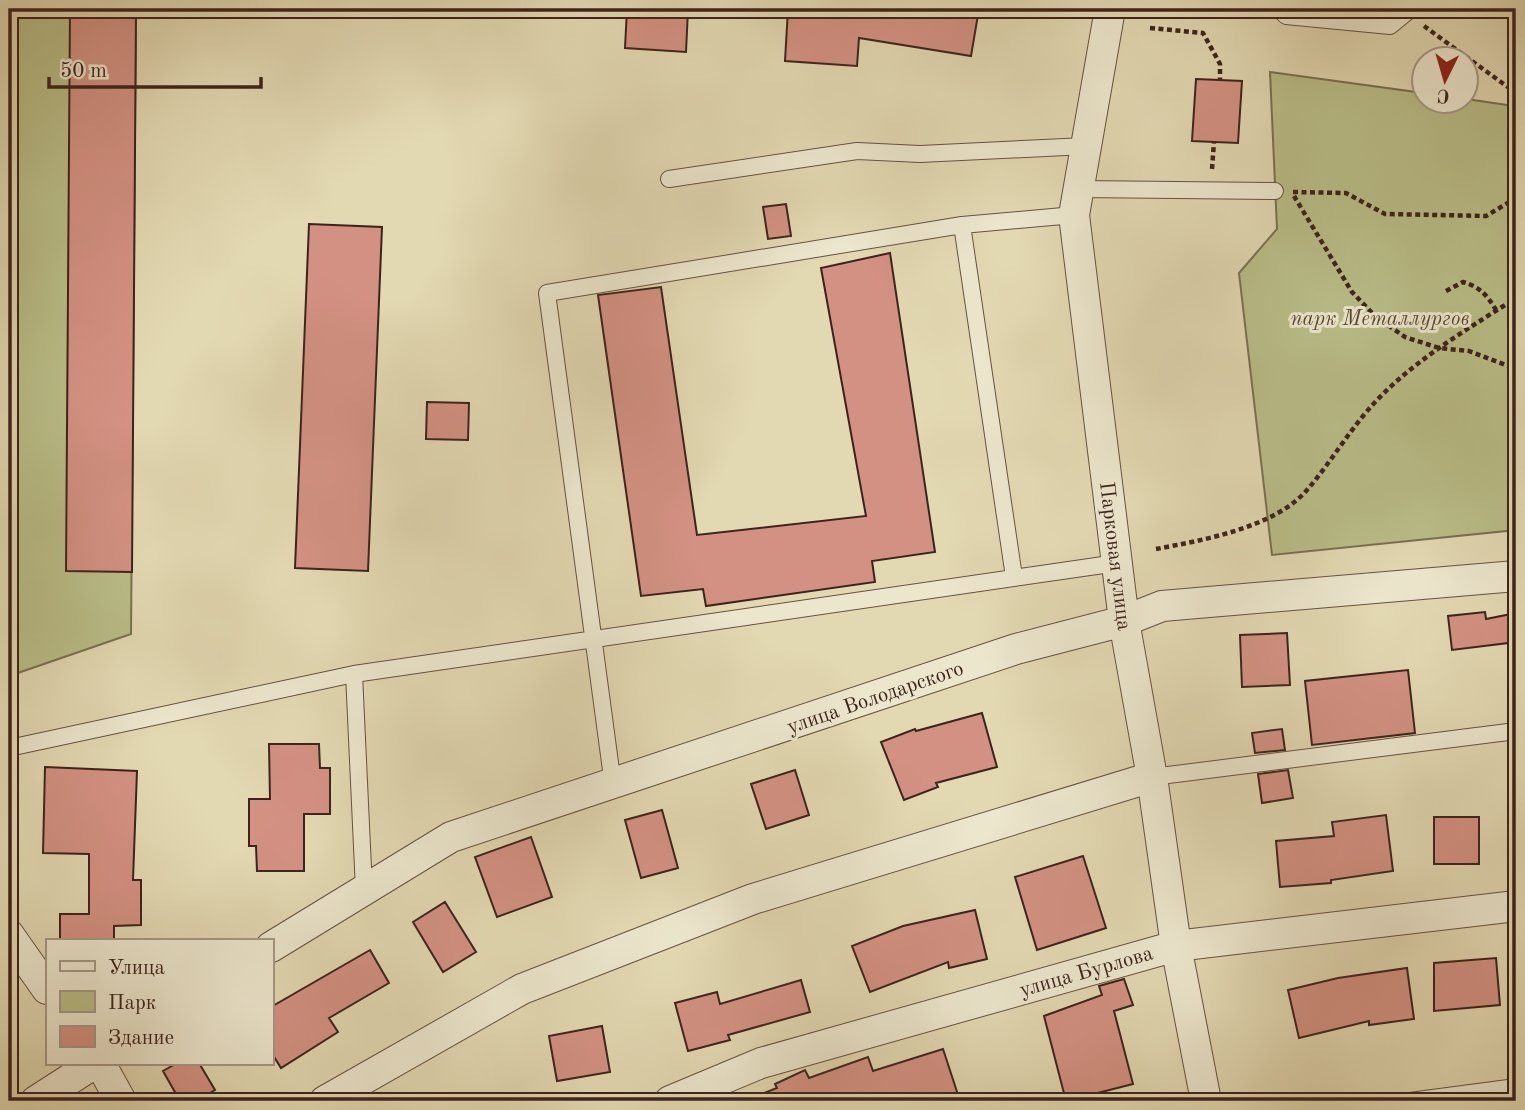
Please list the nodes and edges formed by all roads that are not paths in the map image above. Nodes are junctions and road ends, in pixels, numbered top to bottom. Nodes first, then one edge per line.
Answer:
1 (1110, 9) edge
2 (1279, 9) edge
3 (1406, 11) edge
4 (1086, 146) junction
5 (668, 179) dead end
6 (1275, 191) road end
7 (1077, 202) junction
8 (962, 225) junction
9 (1117, 563) junction
10 (1516, 576) edge
11 (1014, 577) junction
12 (1124, 621) junction
13 (594, 640) junction
14 (354, 674) junction
15 (1516, 731) edge
16 (9, 748) edge
17 (1152, 777) junction
18 (613, 785) junction
19 (364, 890) junction
20 (1516, 906) edge
21 (10, 939) edge
22 (273, 946) edge
23 (1177, 946) junction
24 (46, 988) edge
25 (95, 1064) edge
26 (98, 1064) edge
27 (1516, 1087) edge
28 (36, 1101) edge
29 (121, 1101) edge
30 (325, 1101) edge
31 (670, 1101) edge
32 (1206, 1101) edge
33 (1410, 1101) edge

1 - 4 street, Парковая улица
2 - 3 lane
4 - 5 lane
4 - 7 street, Парковая улица
6 - 7 lane
7 - 8 lane
7 - 9 street, Парковая улица
8 - 11 lane
8 - 13 lane
9 - 11 lane
9 - 12 street, Парковая улица
10 - 12 street, улица Володарского
11 - 13 lane
12 - 17 street, Парковая улица
12 - 18 street, улица Володарского
13 - 14 lane
13 - 18 lane
14 - 16 lane
14 - 19 lane
15 - 17 lane
17 - 23 street, Парковая улица
17 - 30 street
18 - 19 street, улица Володарского
19 - 22 street, улица Володарского
20 - 23 street, улица Бурлова
21 - 24 street
23 - 31 street, улица Бурлова
23 - 32 street, Парковая улица
25 - 28 street
26 - 29 street
27 - 33 lane

